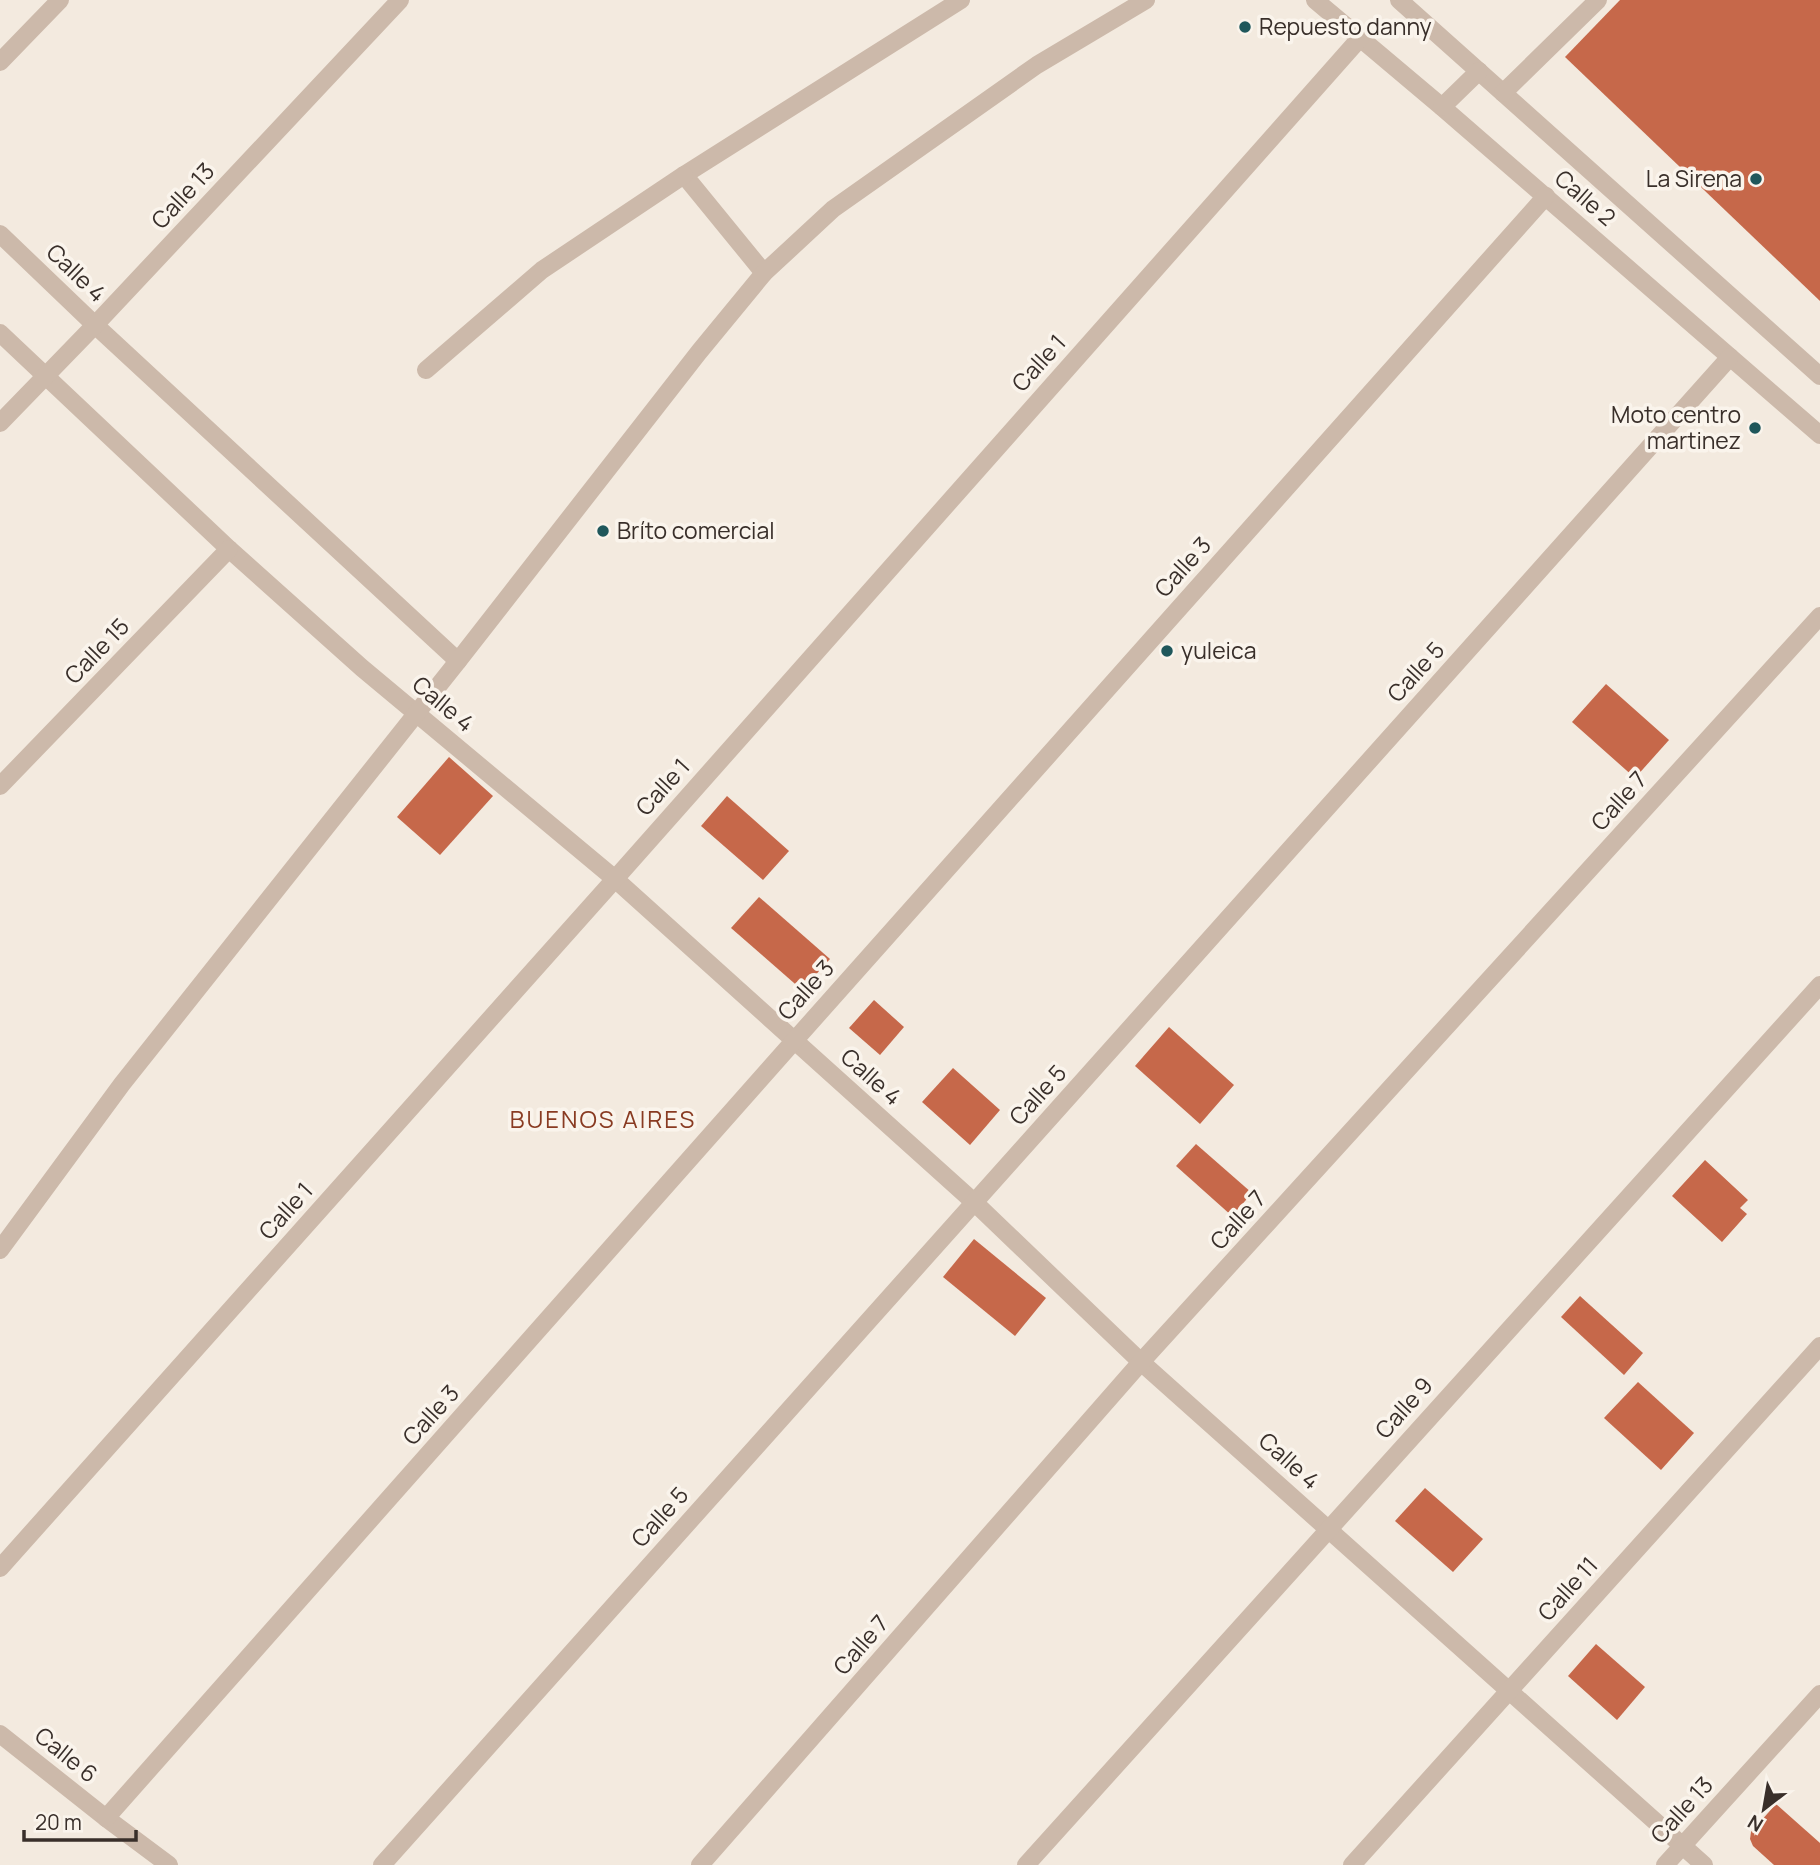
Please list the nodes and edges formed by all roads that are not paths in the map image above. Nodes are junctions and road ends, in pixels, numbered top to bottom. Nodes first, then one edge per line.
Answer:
1 (60, 0) edge
2 (400, 0) edge
3 (961, 0) edge
4 (1146, 0) edge
5 (1315, 0) edge
6 (1399, 0) edge
7 (1598, 0) edge
8 (1361, 37) junction
9 (0, 62) edge
10 (1479, 71) junction
11 (1503, 93) junction
12 (1442, 107) junction
13 (684, 175) junction
14 (1546, 196) junction
15 (0, 234) edge
16 (764, 273) junction
17 (95, 325) junction
18 (0, 333) edge
19 (1730, 357) junction
20 (426, 370) dead end
21 (46, 375) junction
22 (1820, 376) edge
23 (0, 423) edge
24 (1820, 435) edge
25 (229, 549) junction
26 (1820, 616) edge
27 (458, 661) junction
28 (416, 714) junction
29 (0, 786) edge
30 (615, 879) junction
31 (1820, 985) edge
32 (794, 1041) junction
33 (975, 1203) junction
34 (0, 1250) edge
35 (1820, 1346) edge
36 (1141, 1362) junction
37 (1328, 1529) junction
38 (0, 1568) edge
39 (1509, 1691) junction
40 (1820, 1694) edge
41 (0, 1734) edge
42 (106, 1818) junction
43 (1682, 1846) junction
44 (169, 1865) edge
45 (382, 1865) edge
46 (700, 1865) edge
47 (1026, 1865) edge
48 (1352, 1865) edge
49 (1665, 1865) edge
50 (1704, 1865) edge

1 - 9 street
2 - 17 street, Calle 13
3 - 13 street
4 - 16 street
5 - 8 street, Calle 2
6 - 10 street, Calle 2
7 - 11 street
8 - 12 street, Calle 2
8 - 30 street, Calle 1
10 - 11 street, Calle 2
10 - 12 street
11 - 22 street, Calle 2
12 - 14 street, Calle 2
13 - 16 street
13 - 20 street
14 - 19 street, Calle 2
14 - 32 street, Calle 3
15 - 17 street, Calle 4
16 - 27 street
17 - 21 street, Calle 13
17 - 27 street, Calle 4
18 - 21 street, Calle 4
19 - 24 street, Calle 2
19 - 33 street, Calle 5
21 - 23 street, Calle 13
21 - 25 street, Calle 4
25 - 28 street, Calle 4
25 - 29 street, Calle 15
26 - 36 street, Calle 7
27 - 28 street
28 - 30 street, Calle 4
28 - 34 street
30 - 32 street, Calle 4
30 - 38 street, Calle 1
31 - 37 street, Calle 9
32 - 33 street, Calle 4
32 - 42 street, Calle 3
33 - 36 street, Calle 4
33 - 45 street, Calle 5
35 - 39 street, Calle 11
36 - 37 street, Calle 4
36 - 46 street, Calle 7
37 - 39 street, Calle 4
37 - 47 street, Calle 9
39 - 43 street, Calle 4
39 - 48 street, Calle 11
40 - 43 street, Calle 13
41 - 42 street, Calle 6
42 - 44 street, Calle 6
43 - 49 street, Calle 13
43 - 50 street, Calle 4

